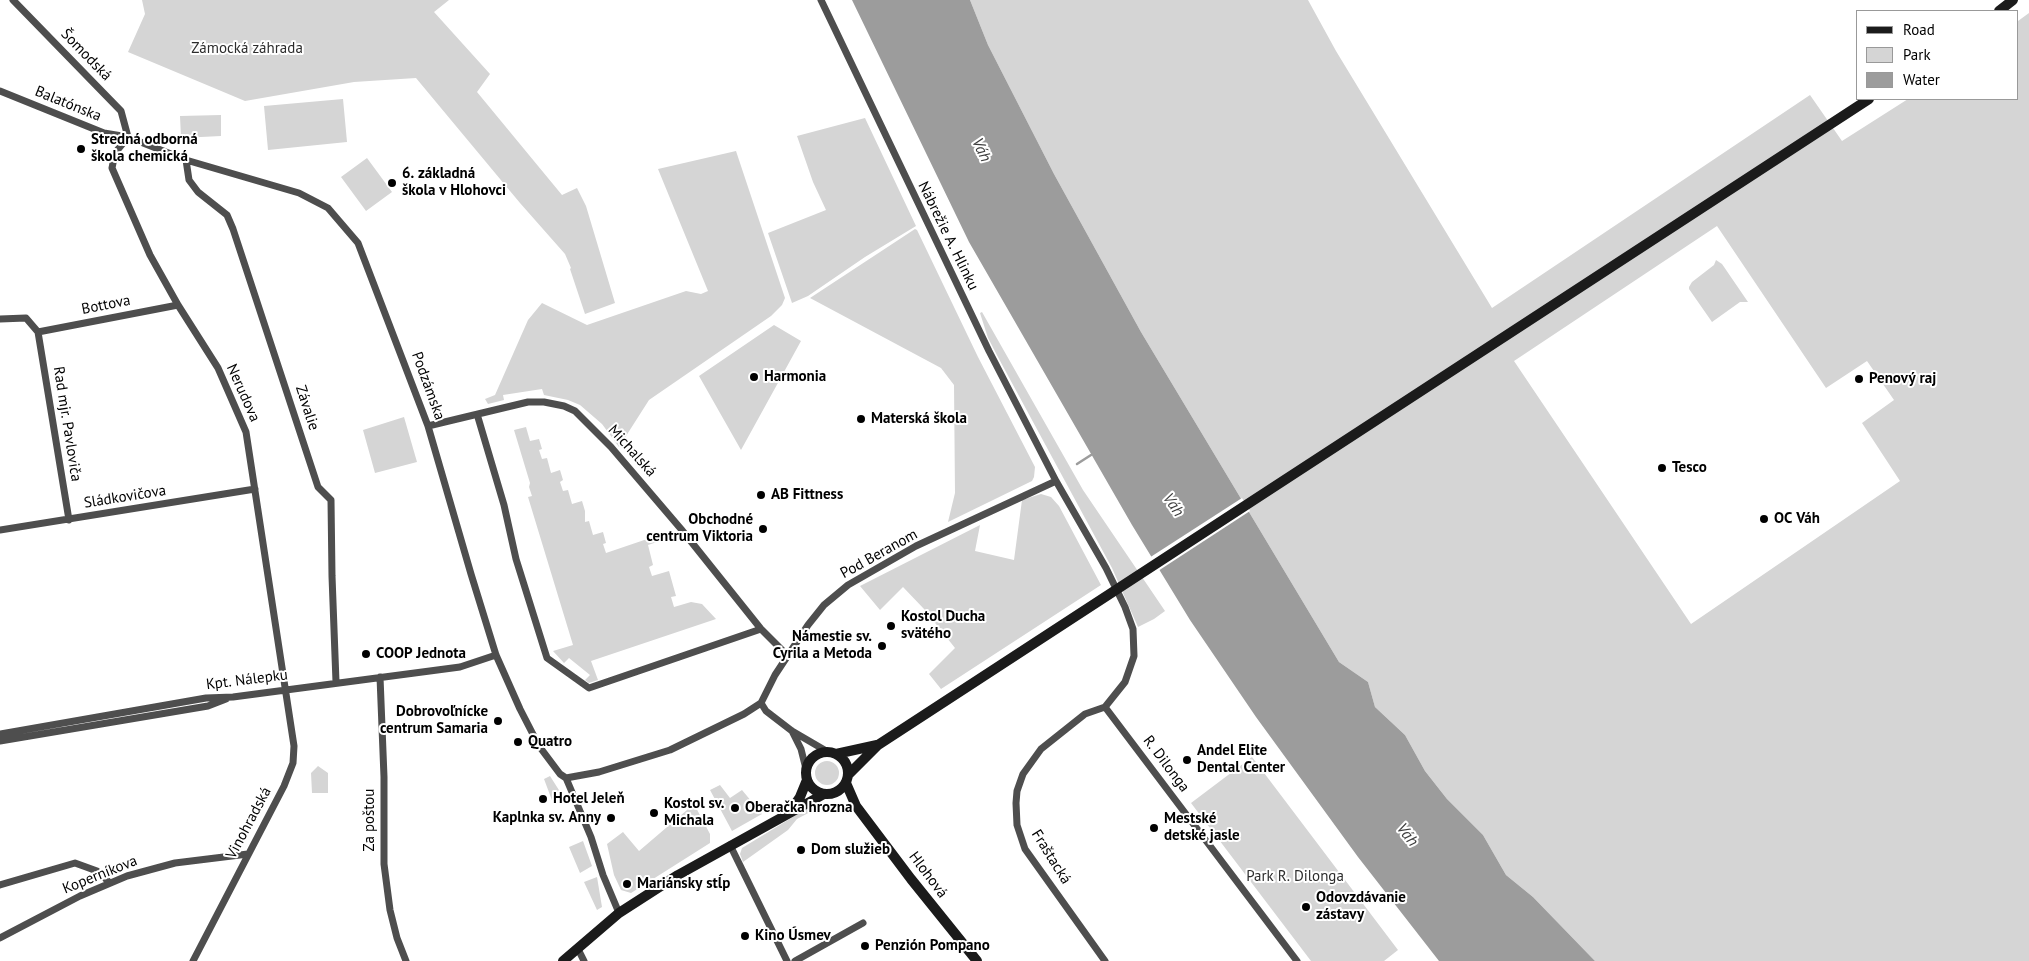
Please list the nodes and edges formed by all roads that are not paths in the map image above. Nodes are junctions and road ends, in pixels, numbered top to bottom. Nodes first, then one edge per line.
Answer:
1 (13, 0) edge
2 (821, 0) edge
3 (2013, 0) edge
4 (2000, 10) edge
5 (0, 91) edge
6 (1867, 100) edge
7 (128, 137) junction
8 (186, 160) junction
9 (178, 305) junction
10 (0, 319) edge
11 (38, 332) junction
12 (477, 414) junction
13 (428, 426) junction
14 (1056, 481) junction
15 (255, 489) junction
16 (69, 520) junction
17 (0, 530) edge
18 (761, 629) junction
19 (496, 655) junction
20 (787, 655) junction
21 (380, 677) junction
22 (336, 682) junction
23 (284, 689) junction
24 (233, 697) junction
25 (761, 703) junction
26 (1105, 707) junction
27 (792, 731) junction
28 (0, 734) edge
29 (0, 741) edge
30 (878, 745) junction
31 (832, 753) junction
32 (806, 769) junction
33 (566, 778) junction
34 (847, 779) junction
35 (807, 780) junction
36 (829, 794) junction
37 (856, 806) junction
38 (791, 811) junction
39 (730, 846) junction
40 (248, 854) junction
41 (110, 883) junction
42 (0, 885) edge
43 (619, 913) junction
44 (863, 922) dead end
45 (0, 938) edge
46 (578, 948) junction
47 (193, 961) edge
48 (406, 961) edge
49 (563, 961) edge
50 (584, 961) edge
51 (787, 961) edge
52 (795, 961) edge
53 (977, 961) edge
54 (1105, 961) edge
55 (1297, 961) edge

1 - 7 street, Šomodská
2 - 14 street, Nábrežie A. Hlinku
3 - 4 main road
5 - 7 street, Balatónska
6 - 30 main road
7 - 8 street, Podzámska
7 - 9 street, Nerudova
8 - 13 street, Podzámska
8 - 22 street, Závalie
9 - 11 street, Bottova
9 - 15 street, Nerudova
10 - 11 street
11 - 16 street, Rad mjr. Pavloviča
12 - 13 street, Michalská
12 - 18 street, Michalská
12 - 18 street
13 - 19 street, Podzámska
14 - 20 street, Pod Beranom
14 - 26 street, Nábrežie A. Hlinku
15 - 16 street, Sládkovičova
15 - 23 street, Nerudova
16 - 17 street, Sládkovičova
18 - 20 street, Michalská
19 - 21 street, Kpt. Nálepku
19 - 33 street, Podzámska
20 - 25 street, Pod Beranom
21 - 22 street, Kpt. Nálepku
21 - 48 street, Za poštou
22 - 23 street, Kpt. Nálepku
23 - 24 street, Kpt. Nálepku
23 - 40 street, Vinohradská
24 - 28 street, Kpt. Nálepku
24 - 29 street
25 - 27 street
25 - 33 street
26 - 54 street, Fraštacká
26 - 55 street, R. Dilonga
27 - 31 street
27 - 32 street
30 - 31 main road
30 - 34 main road
31 - 32 main road
31 - 34 main road
32 - 35 main road
33 - 43 street, Podzámska
34 - 36 main road
34 - 37 main road, Hlohová
35 - 36 main road
35 - 38 main road
36 - 37 main road, Hlohová
36 - 38 main road
37 - 53 main road, Hlohová
38 - 39 main road
39 - 43 main road
39 - 51 street
40 - 41 street, Koperníkova
40 - 47 street, Vinohradská
41 - 42 street
41 - 45 street, Koperníkova
43 - 46 main road
44 - 52 street
46 - 49 main road
46 - 50 street

